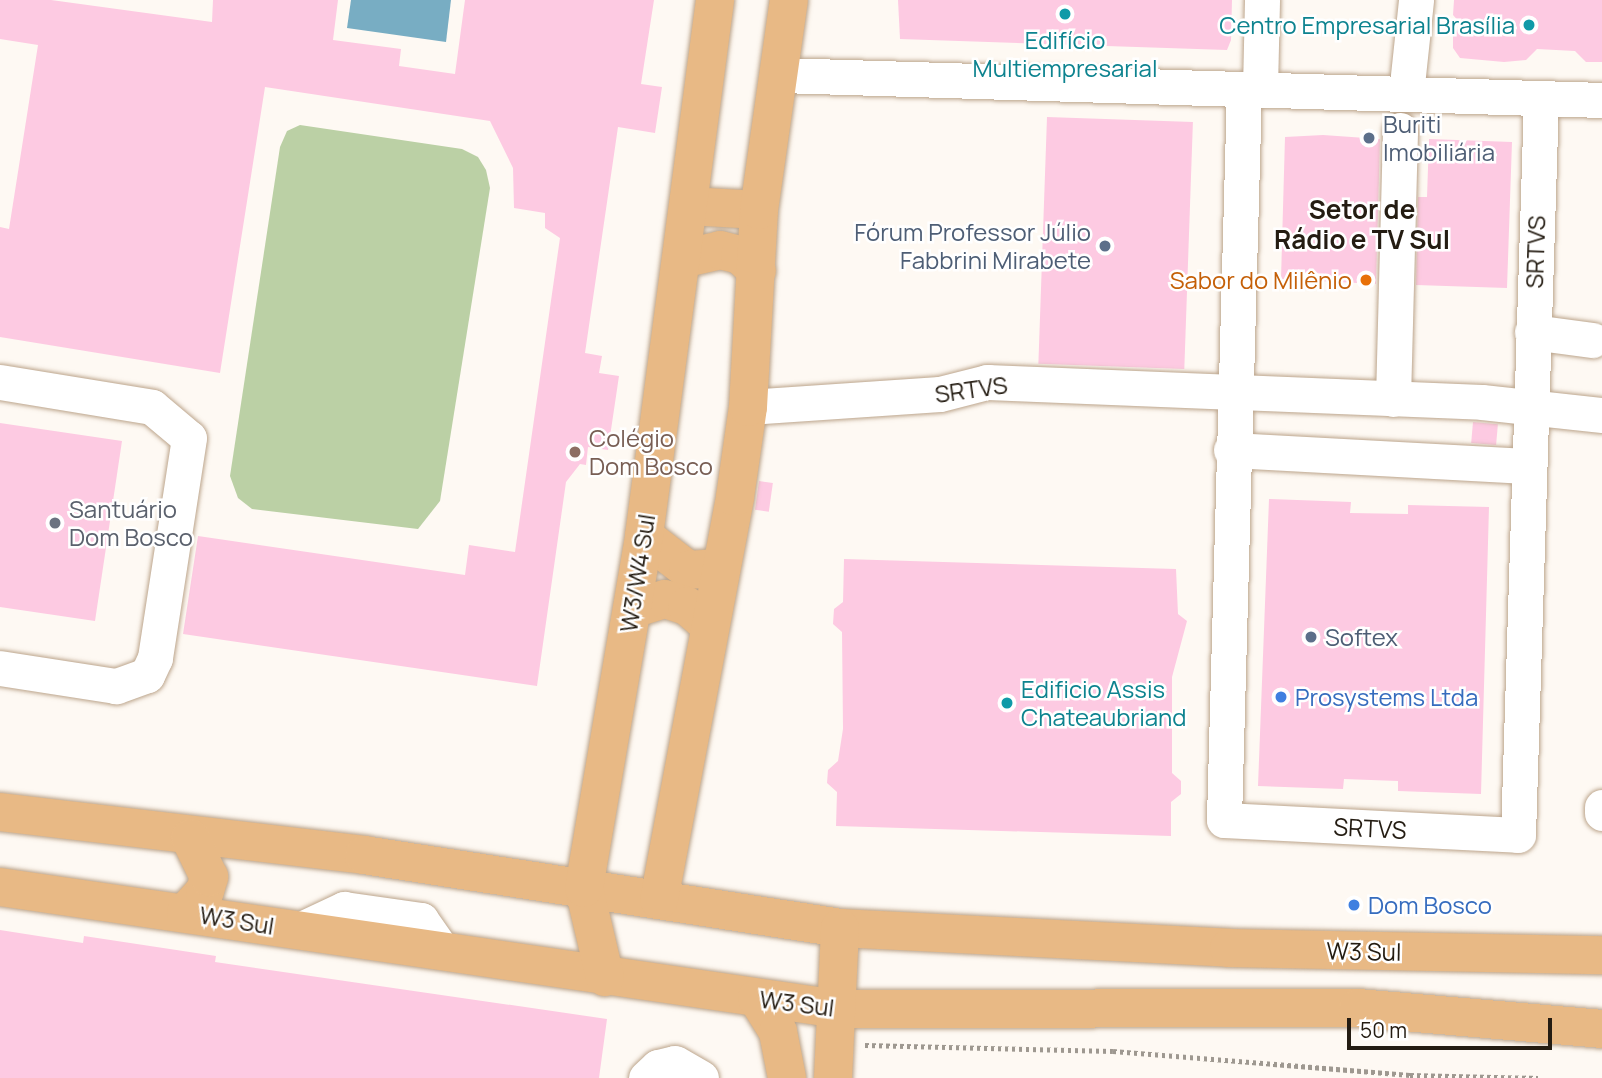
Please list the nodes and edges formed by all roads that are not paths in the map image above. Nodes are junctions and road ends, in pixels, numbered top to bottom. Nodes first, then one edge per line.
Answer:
1 (715, 0) edge
2 (789, 0) edge
3 (1262, 0) edge
4 (1416, 0) edge
5 (780, 75) junction
6 (1252, 89) junction
7 (1406, 94) junction
8 (1541, 98) junction
9 (1602, 100) edge
10 (1400, 130) dead end
11 (688, 206) junction
12 (759, 210) junction
13 (682, 259) junction
14 (757, 271) junction
15 (1532, 332) junction
16 (1592, 340) dead end
17 (0, 383) edge
18 (1236, 390) junction
19 (1393, 398) junction
20 (1530, 406) junction
21 (748, 407) junction
22 (1602, 415) edge
23 (1231, 450) junction
24 (1528, 466) junction
25 (644, 536) junction
26 (718, 568) junction
27 (632, 609) junction
28 (708, 624) junction
29 (0, 668) edge
30 (1602, 807) edge
31 (0, 812) edge
32 (1602, 813) edge
33 (190, 838) junction
34 (0, 887) edge
35 (584, 888) junction
36 (659, 900) junction
37 (186, 912) junction
38 (840, 928) junction
39 (1229, 948) junction
40 (1602, 955) edge
41 (604, 977) junction
42 (757, 998) junction
43 (1122, 1012) junction
44 (1602, 1029) edge
45 (836, 1044) edge
46 (646, 1078) edge
47 (701, 1078) edge
48 (786, 1078) edge

1 - 11 main road, W3/W4 Sul
2 - 5 main road
3 - 6 lane, SRTVS
4 - 7 lane
5 - 6 lane
5 - 12 main road
6 - 7 lane
6 - 18 lane, SRTVS
7 - 8 lane
8 - 9 lane
8 - 15 lane, SRTVS
10 - 19 lane
11 - 12 main road
11 - 13 main road, W3/W4 Sul
12 - 14 main road
13 - 14 main road
13 - 25 main road, W3/W4 Sul
14 - 21 main road
15 - 16 lane
15 - 20 lane, SRTVS
17 - 29 lane
18 - 19 lane, SRTVS
18 - 21 lane, SRTVS
18 - 23 lane, SRTVS
19 - 20 lane, SRTVS
20 - 22 lane, SRTVS
20 - 24 lane, SRTVS
21 - 26 main road
23 - 24 lane
23 - 24 lane, SRTVS
25 - 26 main road
25 - 27 main road, W3/W4 Sul
26 - 28 main road
27 - 28 main road
27 - 35 main road, W3/W4 Sul
28 - 36 main road
30 - 32 lane
31 - 33 main road, W3 Sul
33 - 35 main road, W3 Sul
33 - 37 main road
34 - 37 main road, W3 Sul
35 - 36 main road, W3 Sul
35 - 41 main road, W3/W4 Sul
36 - 38 main road, W3 Sul
37 - 41 main road, W3 Sul
38 - 39 main road, W3 Sul
38 - 45 main road
39 - 40 main road, W3 Sul
39 - 43 main road
41 - 42 main road, W3 Sul
42 - 45 main road, W3 Sul
42 - 48 main road
43 - 44 main road, W3 Sul
43 - 45 main road, W3 Sul
46 - 47 lane

